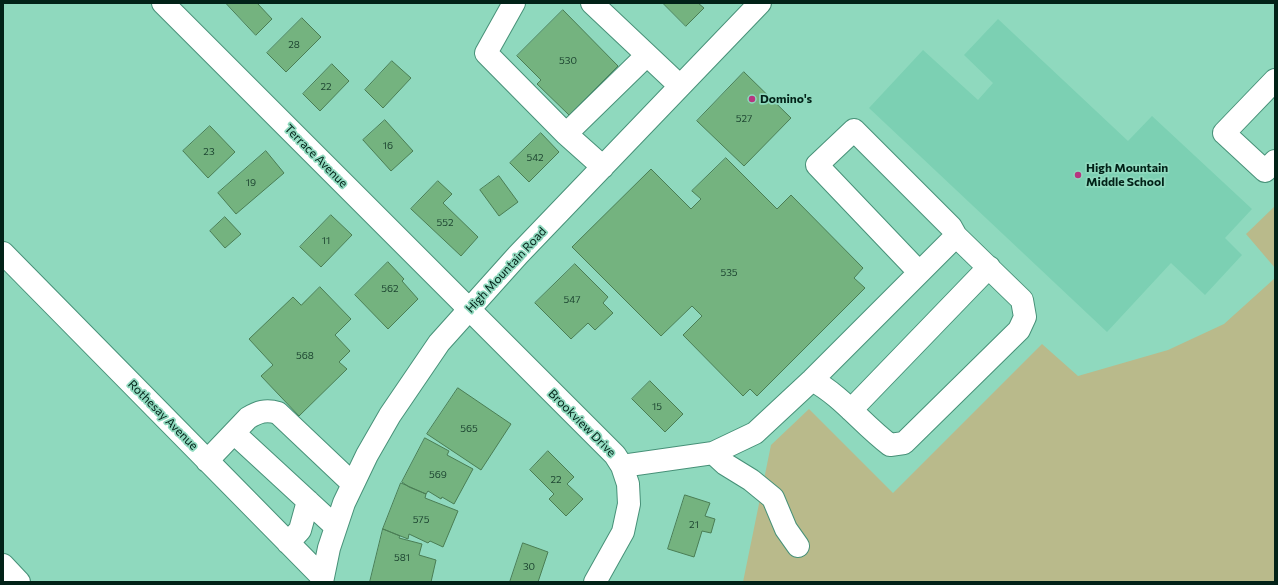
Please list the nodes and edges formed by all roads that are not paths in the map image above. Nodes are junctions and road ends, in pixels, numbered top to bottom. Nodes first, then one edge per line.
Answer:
1 (163, 3) edge
2 (514, 3) edge
3 (592, 3) edge
4 (759, 3) edge
5 (647, 55) junction
6 (1275, 80) edge
7 (680, 86) junction
8 (566, 134) junction
9 (1275, 161) edge
10 (603, 167) junction
11 (956, 236) junction
12 (3, 253) edge
13 (988, 267) junction
14 (919, 272) junction
15 (469, 309) junction
16 (812, 380) junction
17 (851, 410) junction
18 (234, 433) junction
19 (713, 453) junction
20 (207, 461) junction
21 (622, 466) junction
22 (353, 484) junction
23 (308, 502) junction
24 (336, 527) junction
25 (288, 543) junction
26 (798, 546) dead end
27 (3, 565) edge
28 (322, 580) edge
29 (19, 582) edge
30 (595, 582) edge

1 - 15 street, Terrace Avenue
2 - 8 street
3 - 5 street
4 - 7 street, High Mountain Road
5 - 7 street
5 - 8 street
6 - 9 street
7 - 10 street, High Mountain Road
8 - 10 street
10 - 15 street, High Mountain Road
11 - 13 street
11 - 14 street
11 - 14 street
12 - 20 street, Rothesay Avenue
13 - 17 street
13 - 17 street
14 - 16 street
15 - 21 street, Brookview Drive
15 - 22 street, High Mountain Road
16 - 17 street
16 - 19 street
18 - 20 street
18 - 22 street
18 - 23 street
19 - 21 street
19 - 26 street
20 - 25 street, Rothesay Avenue
21 - 30 street, Brookview Drive
22 - 24 street, High Mountain Road
23 - 24 street
23 - 25 street
24 - 28 street, High Mountain Road
25 - 28 street, Rothesay Avenue
27 - 29 street

